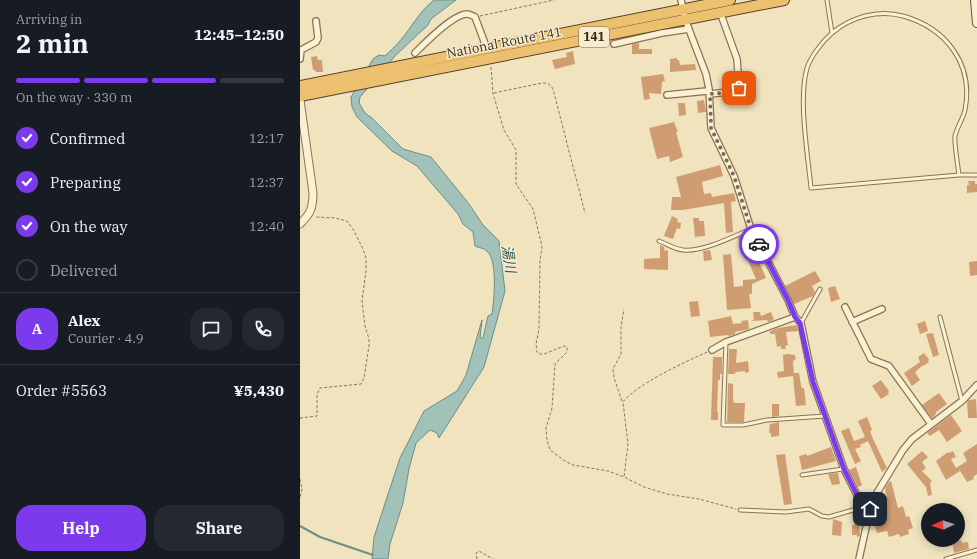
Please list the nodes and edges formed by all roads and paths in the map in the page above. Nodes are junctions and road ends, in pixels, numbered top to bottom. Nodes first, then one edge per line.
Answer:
1 (554, 0) edge
2 (730, 0) edge
3 (784, 0) edge
4 (827, 0) edge
5 (975, 0) edge
6 (683, 9) edge
7 (720, 12) junction
8 (476, 17) junction
9 (316, 22) dead end
10 (977, 23) edge
11 (689, 29) junction
12 (832, 33) junction
13 (614, 44) dead end
14 (300, 49) edge
15 (415, 53) dead end
16 (488, 54) junction
17 (300, 59) edge
18 (335, 85) junction
19 (300, 86) edge
20 (493, 94) junction
21 (710, 94) junction
22 (667, 95) dead end
23 (300, 96) edge
24 (300, 100) edge
25 (301, 123) edge
26 (959, 175) junction
27 (977, 175) edge
28 (585, 213) dead end
29 (310, 214) junction
30 (300, 224) edge
31 (751, 229) junction
32 (660, 241) dead end
33 (820, 289) dead end
34 (845, 307) dead end
35 (624, 309) dead end
36 (882, 309) dead end
37 (795, 317) junction
38 (940, 317) dead end
39 (852, 322) junction
40 (800, 323) junction
41 (726, 342) junction
42 (712, 350) joint
43 (977, 385) edge
44 (962, 401) junction
45 (623, 402) junction
46 (825, 416) junction
47 (300, 418) edge
48 (930, 424) junction
49 (844, 469) junction
50 (802, 475) dead end
51 (624, 477) junction
52 (300, 479) edge
53 (300, 498) edge
54 (863, 507) junction
55 (870, 509) junction
56 (740, 510) joint
57 (977, 550) edge
58 (477, 559) edge
59 (493, 559) edge
60 (859, 559) edge
61 (946, 559) edge

1 - 8 path
2 - 6 highway, National Route 141 / 141
3 - 7 highway, National Route 141 / 141
4 - 12 lane
5 - 10 main road
6 - 7 highway, National Route 141 / 141
6 - 11 street
6 - 16 highway, National Route 141 / 141
7 - 21 street
8 - 15 street
8 - 16 street
9 - 14 street
11 - 13 street
11 - 21 street
12 - 26 lane
12 - 26 lane
14 - 17 street
16 - 18 highway, National Route 141 / 141
16 - 20 path
18 - 19 highway, National Route 141 / 141
18 - 23 highway, National Route 141 / 141
20 - 28 path
20 - 51 path
21 - 22 street
21 - 31 street
24 - 25 street
25 - 29 street
26 - 27 lane
29 - 30 street
29 - 47 path
31 - 32 lane
31 - 37 street
33 - 40 lane
34 - 39 street
35 - 45 path
36 - 39 street
37 - 40 street
37 - 41 street
38 - 44 lane
39 - 48 street
40 - 46 street
41 - 42 street
41 - 46 lane
42 - 45 path
43 - 44 street
44 - 48 street
45 - 51 path
46 - 49 street
48 - 55 street
49 - 50 lane
49 - 54 street
51 - 56 path
52 - 53 path
54 - 55 street
54 - 56 lane
55 - 60 street
57 - 61 lane
58 - 59 path

